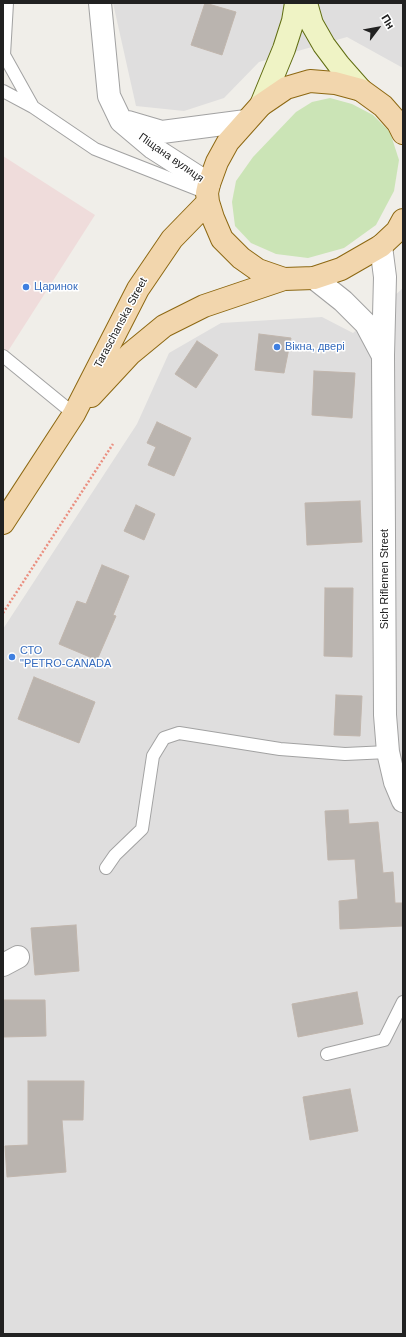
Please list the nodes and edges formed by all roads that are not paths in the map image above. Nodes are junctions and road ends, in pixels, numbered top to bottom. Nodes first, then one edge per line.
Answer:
1 (7, 3) edge
2 (100, 3) edge
3 (296, 3) edge
4 (306, 3) edge
5 (361, 90) junction
6 (3, 91) edge
7 (261, 105) junction
8 (33, 106) junction
9 (393, 109) edge
10 (121, 121) junction
11 (246, 121) junction
12 (403, 133) edge
13 (208, 193) junction
14 (401, 227) edge
15 (381, 246) junction
16 (314, 278) junction
17 (284, 279) junction
18 (383, 355) junction
19 (3, 356) edge
20 (74, 414) junction
21 (3, 522) edge
22 (388, 752) junction
23 (403, 801) edge
24 (106, 868) dead end
25 (403, 1002) edge
26 (327, 1054) dead end

1 - 8 lane
2 - 10 street
3 - 7 main road
4 - 5 main road
5 - 7 main road
5 - 9 main road
6 - 8 lane
7 - 11 main road
8 - 13 lane
9 - 12 main road
10 - 11 street, Піщана вулиця
10 - 13 street, Піщана вулиця
11 - 13 main road
13 - 17 main road
13 - 20 main road, Taraschanska Street
14 - 15 main road
15 - 16 main road
15 - 18 street, Sich Riflemen Street
16 - 17 main road
16 - 18 street, Sich Riflemen Street
17 - 20 main road, Taraschanska Street
18 - 22 street, Sich Riflemen Street
19 - 20 lane
20 - 21 main road, Taraschanska Street
22 - 23 street, Sich Riflemen Street
22 - 24 lane
25 - 26 lane

